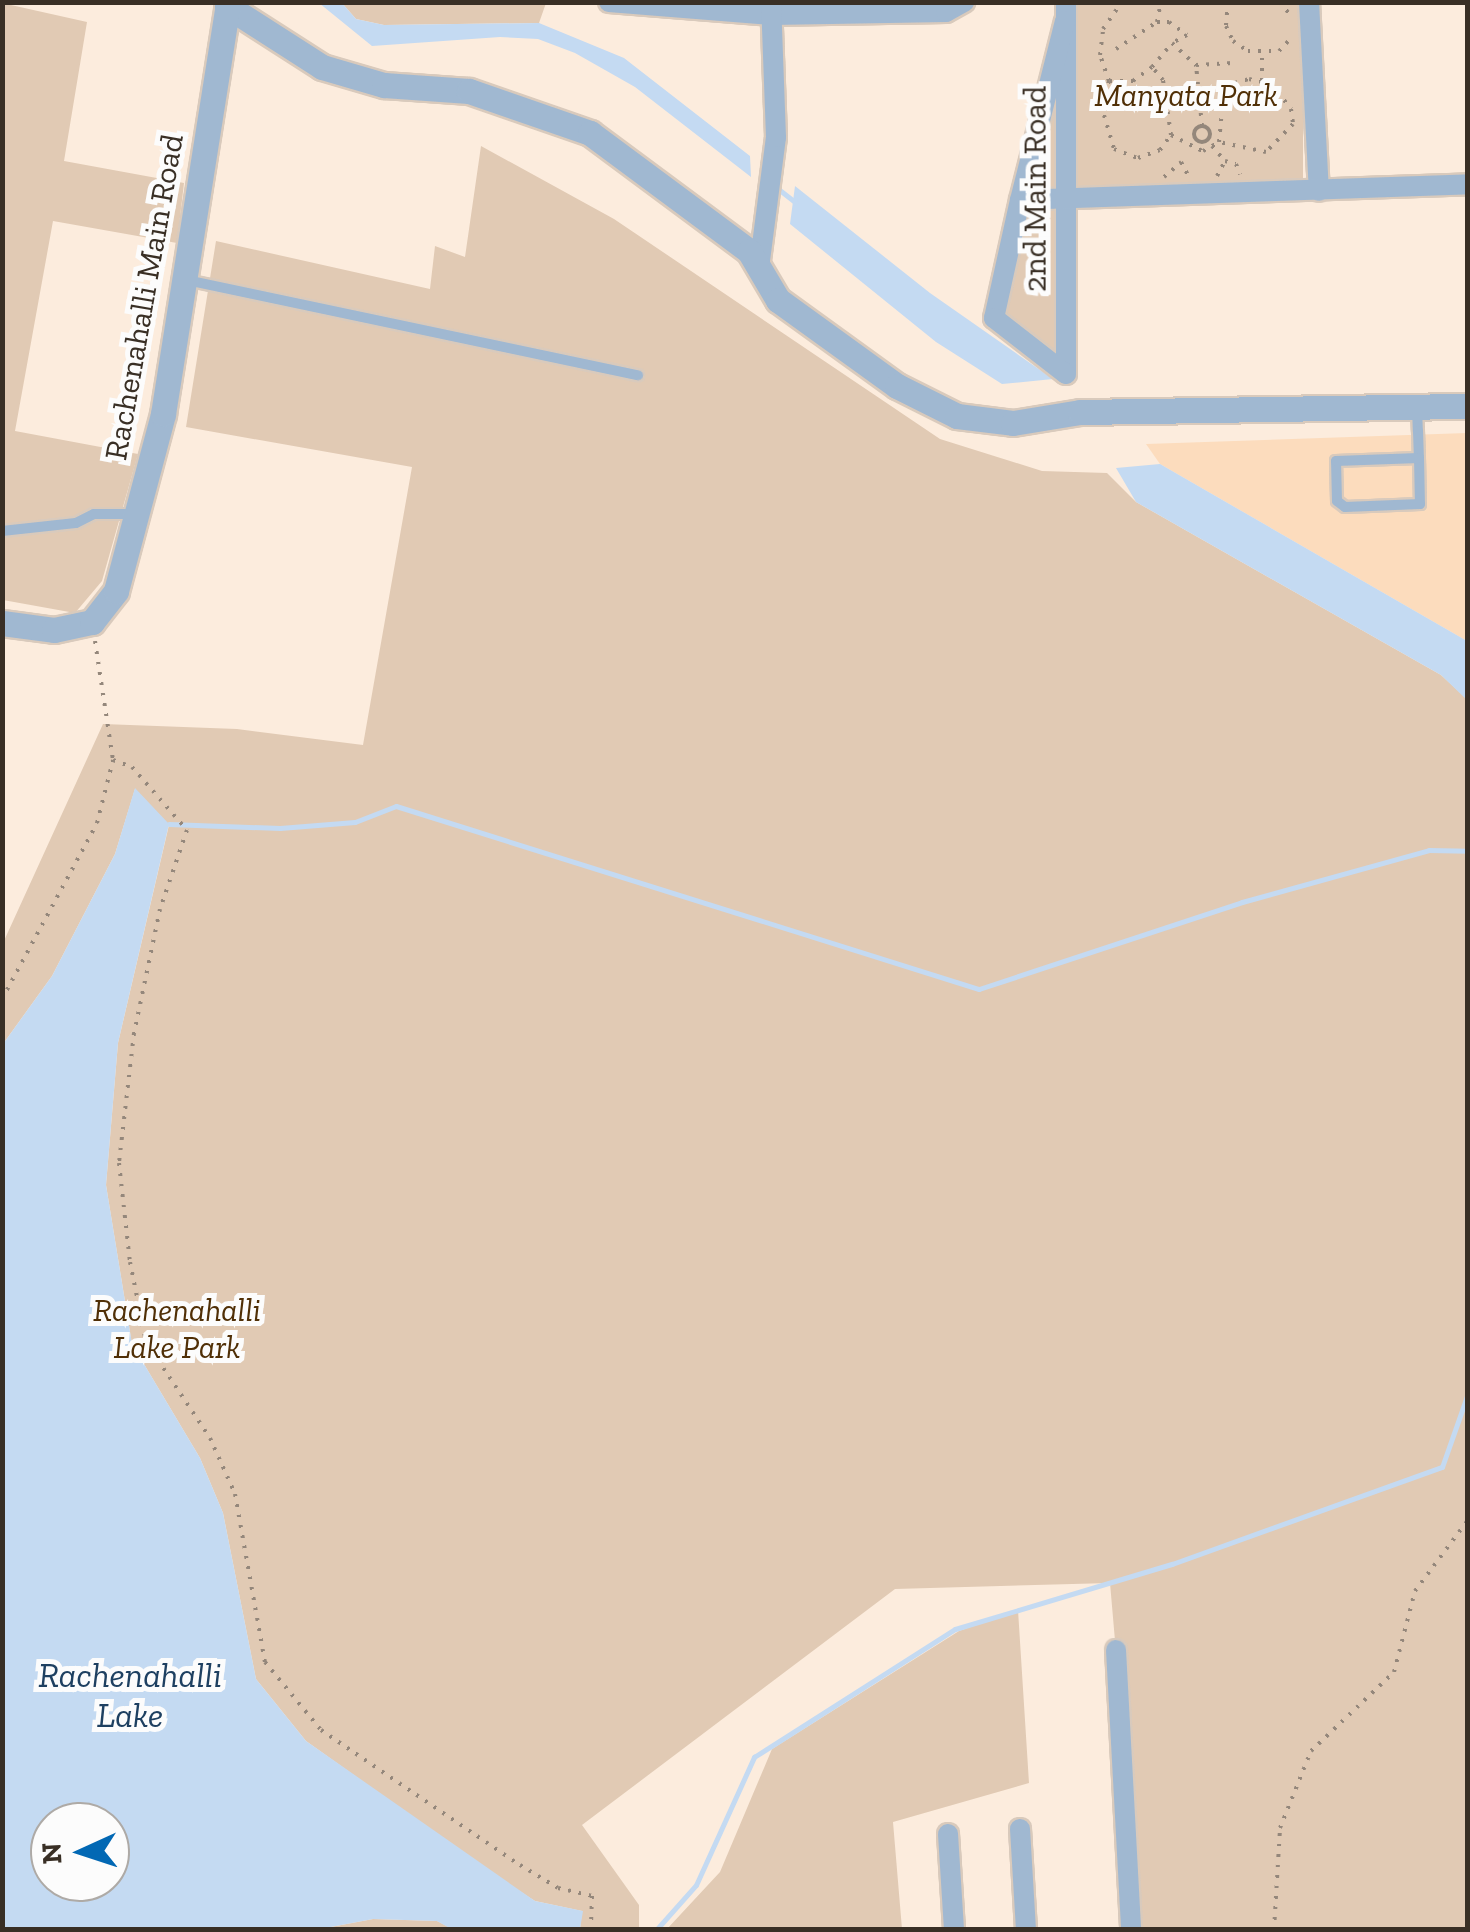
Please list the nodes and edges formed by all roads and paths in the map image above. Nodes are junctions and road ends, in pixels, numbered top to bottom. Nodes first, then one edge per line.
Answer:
1 (609, 2) edge
2 (964, 2) edge
3 (1122, 2) edge
4 (1161, 2) edge
5 (1228, 2) edge
6 (1280, 2) edge
7 (1309, 2) edge
8 (227, 4) edge
9 (771, 8) edge
10 (1066, 12) edge
11 (1293, 20) dead end
12 (1156, 22) junction
13 (1294, 32) dead end
14 (1172, 43) junction
15 (1116, 49) dead end
16 (1262, 55) junction
17 (1233, 63) dead end
18 (1196, 65) junction
19 (1152, 67) junction
20 (1262, 80) junction
21 (1108, 81) junction
22 (1202, 126) junction
23 (1171, 135) junction
24 (1202, 141) junction
25 (1219, 142) junction
26 (1212, 146) junction
27 (1191, 148) junction
28 (1203, 151) junction
29 (1225, 161) junction
30 (1181, 162) junction
31 (1240, 175) dead end
32 (1188, 176) dead end
33 (1217, 176) dead end
34 (1164, 177) dead end
35 (1468, 184) edge
36 (1319, 191) junction
37 (1064, 199) junction
38 (1020, 200) junction
39 (759, 268) junction
40 (186, 280) junction
41 (638, 375) dead end
42 (1417, 406) junction
43 (1468, 406) edge
44 (1419, 458) junction
45 (136, 514) junction
46 (2, 532) edge
47 (92, 622) junction
48 (2, 623) edge
49 (114, 760) junction
50 (2, 999) edge
51 (1468, 1520) edge
52 (1116, 1650) dead end
53 (1020, 1829) dead end
54 (948, 1834) dead end
55 (591, 1930) edge
56 (954, 1930) edge
57 (1026, 1930) edge
58 (1131, 1930) edge
59 (1274, 1930) edge

1 - 9 street
2 - 9 street
3 - 21 path
4 - 12 path
5 - 16 path
6 - 11 path
7 - 36 street
8 - 39 street
8 - 40 street, Rachenahalli Main Road
9 - 39 street
10 - 37 street, 2nd Main Road
10 - 38 street
12 - 14 path
12 - 15 path
13 - 16 path
14 - 18 path
14 - 19 path
16 - 20 path
17 - 18 path
18 - 22 path
19 - 21 path
19 - 23 path
20 - 25 path
20 - 25 path
21 - 23 path
22 - 24 path
22 - 24 path
23 - 27 path
24 - 28 path
25 - 26 path
26 - 28 path
26 - 29 path
27 - 28 path
27 - 30 path
29 - 31 path
29 - 33 path
30 - 32 path
30 - 34 path
35 - 36 street
36 - 37 street
37 - 38 street
37 - 38 street, 2nd Main Road
39 - 42 street
40 - 41 lane
40 - 45 street, Rachenahalli Main Road
42 - 43 street
42 - 44 lane
44 - 44 lane
45 - 46 lane
45 - 47 street, Rachenahalli Main Road
47 - 48 street
47 - 49 path
49 - 50 path
49 - 55 path
51 - 59 path
52 - 58 street
53 - 57 street
54 - 56 street

